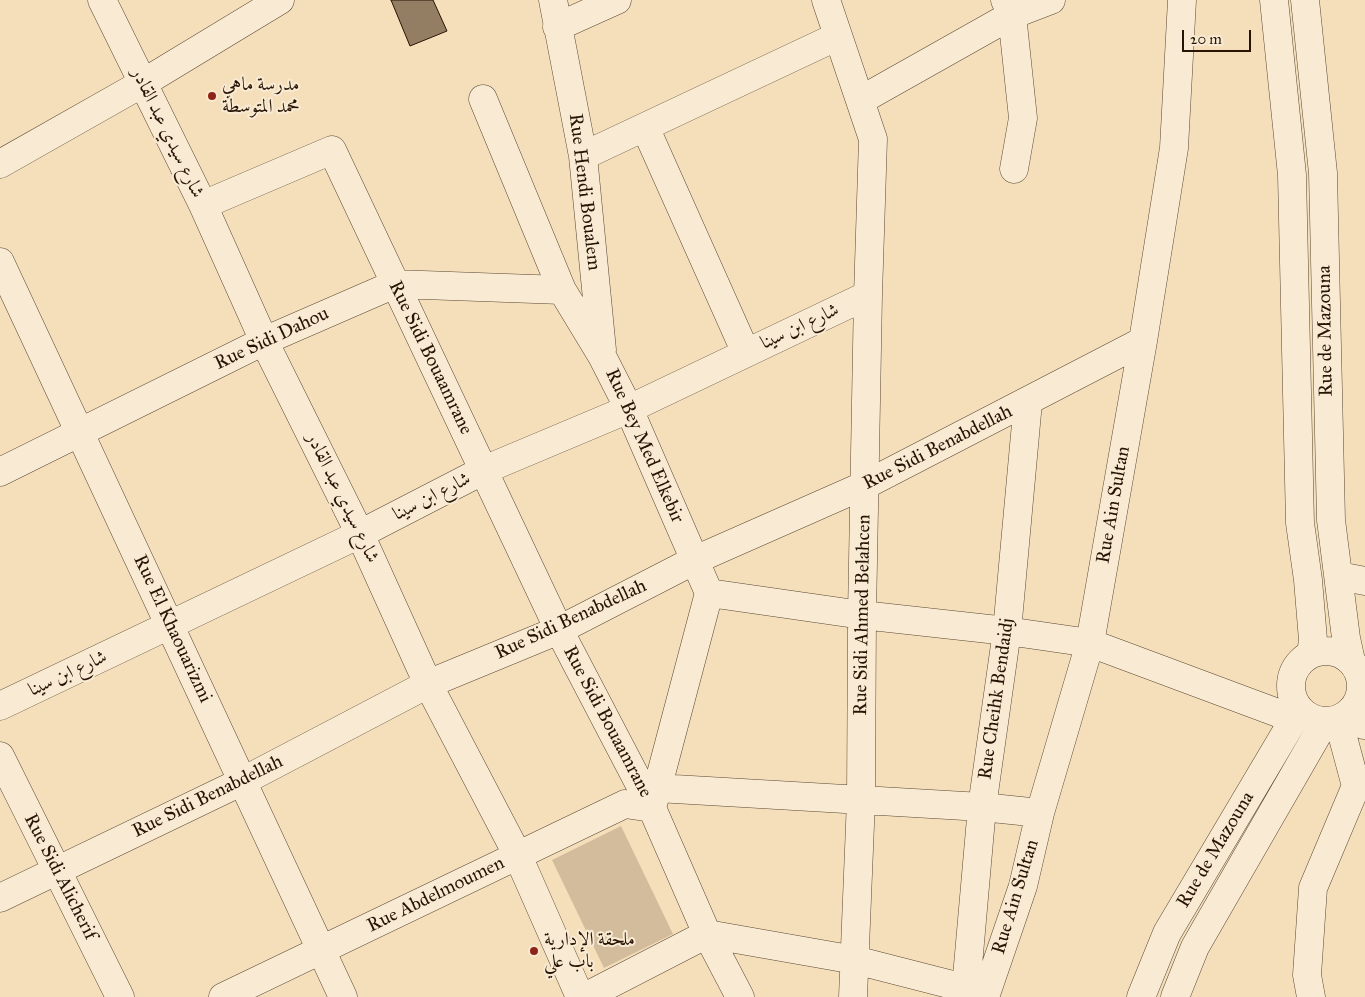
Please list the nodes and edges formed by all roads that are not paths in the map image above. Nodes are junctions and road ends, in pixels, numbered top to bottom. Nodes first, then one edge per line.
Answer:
1 (102, 0) edge
2 (280, 0) edge
3 (553, 0) edge
4 (617, 0) edge
5 (826, 0) edge
6 (1051, 0) edge
7 (1182, 0) edge
8 (1274, 0) edge
9 (1305, 0) edge
10 (1008, 8) edge
11 (557, 27) junction
12 (838, 36) junction
13 (143, 83) junction
14 (483, 99) dead end
15 (861, 100) junction
16 (645, 127) junction
17 (583, 156) junction
18 (0, 164) edge
19 (1014, 169) dead end
20 (202, 205) junction
21 (0, 262) edge
22 (395, 284) junction
23 (562, 290) junction
24 (868, 295) junction
25 (264, 341) junction
26 (1143, 341) junction
27 (746, 353) junction
28 (602, 356) junction
29 (1028, 402) junction
30 (629, 408) junction
31 (79, 432) junction
32 (484, 470) junction
33 (0, 472) edge
34 (865, 485) junction
35 (360, 534) junction
36 (695, 560) junction
37 (1339, 576) junction
38 (1365, 581) edge
39 (709, 593) junction
40 (862, 615) junction
41 (170, 625) junction
42 (559, 630) junction
43 (1007, 631) junction
44 (1090, 643) junction
45 (1311, 654) junction
46 (1358, 670) edge
47 (428, 684) junction
48 (0, 706) edge
49 (1296, 712) junction
50 (1353, 720) edge
51 (0, 756) edge
52 (243, 781) junction
53 (644, 798) junction
54 (861, 800) junction
55 (982, 807) junction
56 (1040, 813) junction
57 (518, 856) junction
58 (58, 871) junction
59 (0, 898) edge
60 (707, 934) junction
61 (321, 951) junction
62 (855, 960) junction
63 (976, 994) edge
64 (120, 997) edge
65 (223, 997) edge
66 (343, 997) edge
67 (580, 997) edge
68 (585, 997) edge
69 (740, 997) edge
70 (853, 997) edge
71 (1141, 997) edge
72 (1175, 997) edge
73 (1311, 997) edge

1 - 13 street, شارع سيدي عبد القادر
2 - 13 street
3 - 11 street, Rue Hendi Boualem
4 - 11 street
5 - 12 street, Rue Sidi Ahmed Belahcen
6 - 10 street
7 - 26 street, Rue Ain Sultan
8 - 45 street, Rue de Mazouna
9 - 37 street, Rue de Mazouna
10 - 15 street
10 - 19 street
11 - 17 street, Rue Hendi Boualem
12 - 15 street, Rue Sidi Ahmed Belahcen
12 - 16 street
13 - 18 street
13 - 20 street, شارع سيدي عبد القادر
14 - 23 street, Rue Bey Med Elkebir
15 - 24 street, Rue Sidi Ahmed Belahcen
16 - 17 street
16 - 27 street
17 - 28 street, Rue Hendi Boualem
20 - 22 street, Rue Sidi Bouaamrane
20 - 25 street, شارع سيدي عبد القادر
21 - 31 street, Rue El Khaouarizmi
22 - 23 street, Rue Sidi Dahou
22 - 25 street, Rue Sidi Dahou
22 - 32 street, Rue Sidi Bouaamrane
23 - 28 street, Rue Bey Med Elkebir
24 - 27 street, شارع ابن سينا
24 - 34 street, Rue Sidi Ahmed Belahcen
25 - 31 street, Rue Sidi Dahou
25 - 35 street, شارع سيدي عبد القادر
26 - 29 street, Rue Sidi Benabdellah
26 - 44 street, Rue Ain Sultan
27 - 30 street, شارع ابن سينا
28 - 30 street, Rue Bey Med Elkebir
29 - 34 street, Rue Sidi Benabdellah
29 - 43 street, Rue Cheihk Bendaidj
30 - 32 street, شارع ابن سينا
30 - 36 street, Rue Bey Med Elkebir
31 - 33 street, Rue Sidi Dahou
31 - 41 street, Rue El Khaouarizmi
32 - 35 street, شارع ابن سينا
32 - 42 street, Rue Sidi Bouaamrane
34 - 36 street, Rue Sidi Benabdellah
34 - 40 street, Rue Sidi Ahmed Belahcen
35 - 41 street, شارع ابن سينا
35 - 47 street, شارع سيدي عبد القادر
36 - 39 street, Rue Bey Med Elkebir
36 - 42 street, Rue Sidi Benabdellah
37 - 38 street
37 - 46 street, Rue de Mazouna
39 - 40 street
39 - 53 street
40 - 43 street
40 - 54 street, Rue Sidi Ahmed Belahcen
41 - 48 street, شارع ابن سينا
41 - 52 street, Rue El Khaouarizmi
42 - 47 street, Rue Sidi Benabdellah
42 - 53 street, Rue Sidi Bouaamrane
43 - 44 street
43 - 55 street, Rue Cheihk Bendaidj
44 - 49 street
44 - 56 street, Rue Ain Sultan
45 - 46 street
45 - 49 street
46 - 50 street
47 - 52 street, Rue Sidi Benabdellah
47 - 57 street, شارع سيدي عبد القادر
49 - 50 street
49 - 71 street, Rue de Mazouna
50 - 72 street, Rue de Mazouna
50 - 73 street
51 - 58 street, Rue Sidi Alicherif
52 - 58 street, Rue Sidi Benabdellah
52 - 61 street, Rue El Khaouarizmi
53 - 54 street
53 - 57 street, Rue Abdelmoumen
53 - 60 street, Rue Sidi Bouaamrane
54 - 55 street
54 - 62 street, Rue Sidi Ahmed Belahcen
55 - 56 street
55 - 63 street, Rue Cheihk Bendaidj
56 - 63 street, Rue Ain Sultan
57 - 61 street, Rue Abdelmoumen
57 - 67 street, شارع سيدي عبد القادر
58 - 59 street, Rue Sidi Benabdellah
58 - 64 street, Rue Sidi Alicherif
60 - 62 street
60 - 68 street
60 - 69 street, Rue Sidi Bouaamrane
61 - 65 street, Rue Abdelmoumen
61 - 66 street, Rue El Khaouarizmi
62 - 63 street
62 - 70 street, Rue Sidi Ahmed Belahcen

